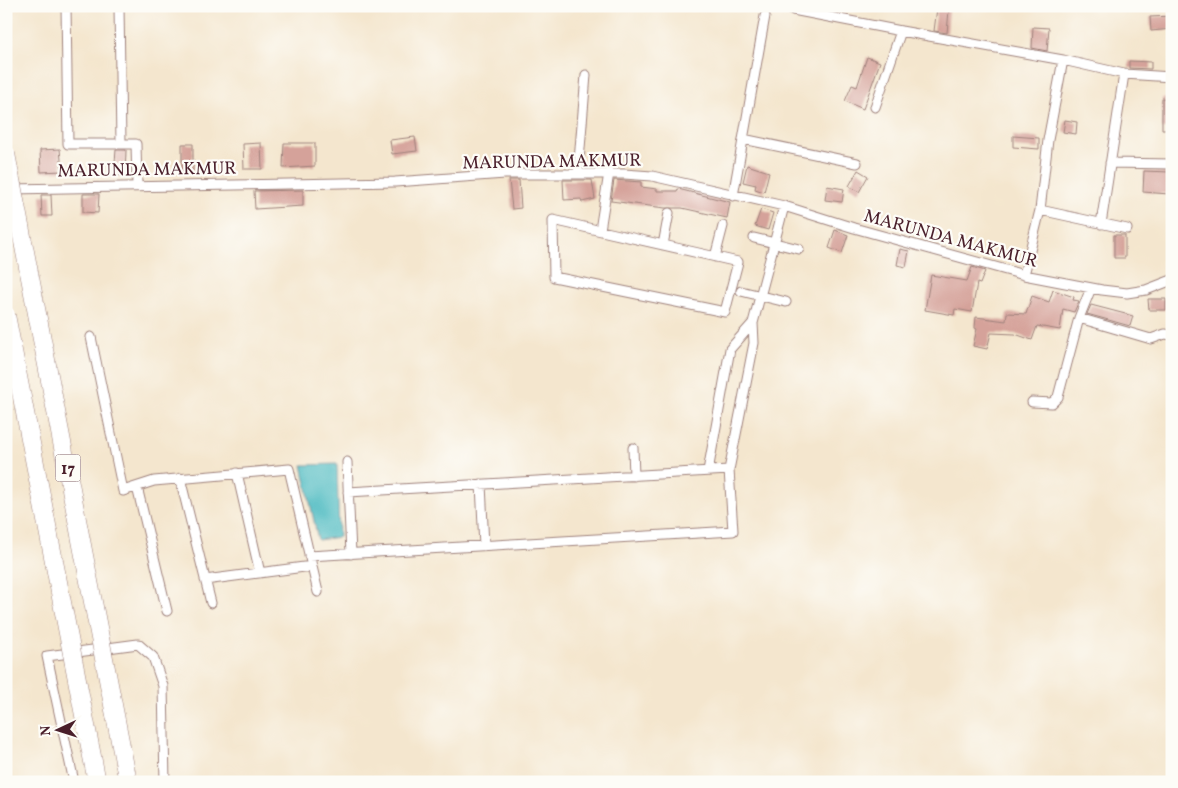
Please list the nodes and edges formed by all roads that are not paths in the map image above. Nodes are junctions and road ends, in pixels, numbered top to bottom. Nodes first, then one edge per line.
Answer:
1 (66, 6) edge
2 (119, 6) edge
3 (793, 10) dead end
4 (765, 16) dead end
5 (901, 31) junction
6 (1063, 60) junction
7 (1124, 74) junction
8 (586, 75) dead end
9 (1172, 77) edge
10 (875, 107) dead end
11 (743, 139) junction
12 (121, 144) junction
13 (6, 154) edge
14 (857, 163) dead end
15 (1110, 163) junction
16 (1172, 164) edge
17 (609, 173) junction
18 (578, 174) junction
19 (137, 185) junction
20 (6, 189) edge
21 (733, 196) junction
22 (784, 206) junction
23 (1040, 210) junction
24 (669, 213) dead end
25 (1101, 224) junction
26 (723, 226) dead end
27 (1127, 229) dead end
28 (600, 230) junction
29 (754, 238) dead end
30 (774, 242) junction
31 (663, 246) junction
32 (798, 248) dead end
33 (716, 257) junction
34 (1024, 275) junction
35 (1172, 280) edge
36 (1091, 288) junction
37 (741, 291) dead end
38 (760, 296) junction
39 (786, 302) dead end
40 (6, 315) edge
41 (1079, 318) junction
42 (753, 323) junction
43 (1172, 335) edge
44 (91, 337) dead end
45 (1032, 402) dead end
46 (633, 448) dead end
47 (347, 462) dead end
48 (729, 470) junction
49 (708, 471) junction
50 (237, 473) junction
51 (634, 476) junction
52 (180, 478) junction
53 (481, 484) junction
54 (136, 486) junction
55 (348, 492) junction
56 (484, 546) junction
57 (351, 554) junction
58 (309, 556) junction
59 (312, 566) junction
60 (260, 573) junction
61 (205, 580) junction
62 (318, 592) dead end
63 (211, 603) dead end
64 (167, 611) dead end
65 (74, 782) edge
66 (97, 782) edge
67 (128, 782) edge
68 (165, 782) edge

1 - 12 street
2 - 12 street
3 - 5 street
4 - 11 street
5 - 6 street
5 - 10 street
6 - 7 street
6 - 23 street
7 - 9 street
7 - 15 street
8 - 18 street
11 - 14 street
11 - 21 street
12 - 19 street
13 - 67 highway, 17, bridge
15 - 16 street
15 - 25 street
17 - 18 street, MARUNDA MAKMUR
17 - 21 street, MARUNDA MAKMUR
17 - 28 street
18 - 19 street, MARUNDA MAKMUR
19 - 20 street, MARUNDA MAKMUR
21 - 22 street, MARUNDA MAKMUR
22 - 30 street
22 - 34 street, MARUNDA MAKMUR
23 - 25 street
23 - 34 street
24 - 31 street
25 - 27 street
26 - 33 street
28 - 31 street
28 - 33 street
29 - 30 street
30 - 32 street
30 - 38 street
31 - 33 street
34 - 36 street, MARUNDA MAKMUR
35 - 36 street, MARUNDA MAKMUR
36 - 41 street
37 - 38 street
38 - 39 street
38 - 42 street
40 - 66 highway, 17, bridge
41 - 43 street
41 - 45 street
42 - 48 street
42 - 49 street
44 - 54 street
46 - 51 street
47 - 55 street
48 - 49 street
48 - 56 street
49 - 51 street
50 - 52 street
50 - 58 street
50 - 60 street
51 - 53 street
52 - 54 street
52 - 61 street
53 - 55 street
53 - 56 street
54 - 64 street
55 - 57 street
56 - 57 street
57 - 58 street
58 - 59 street
59 - 60 street
59 - 62 street
60 - 61 street
61 - 63 street
65 - 68 street

